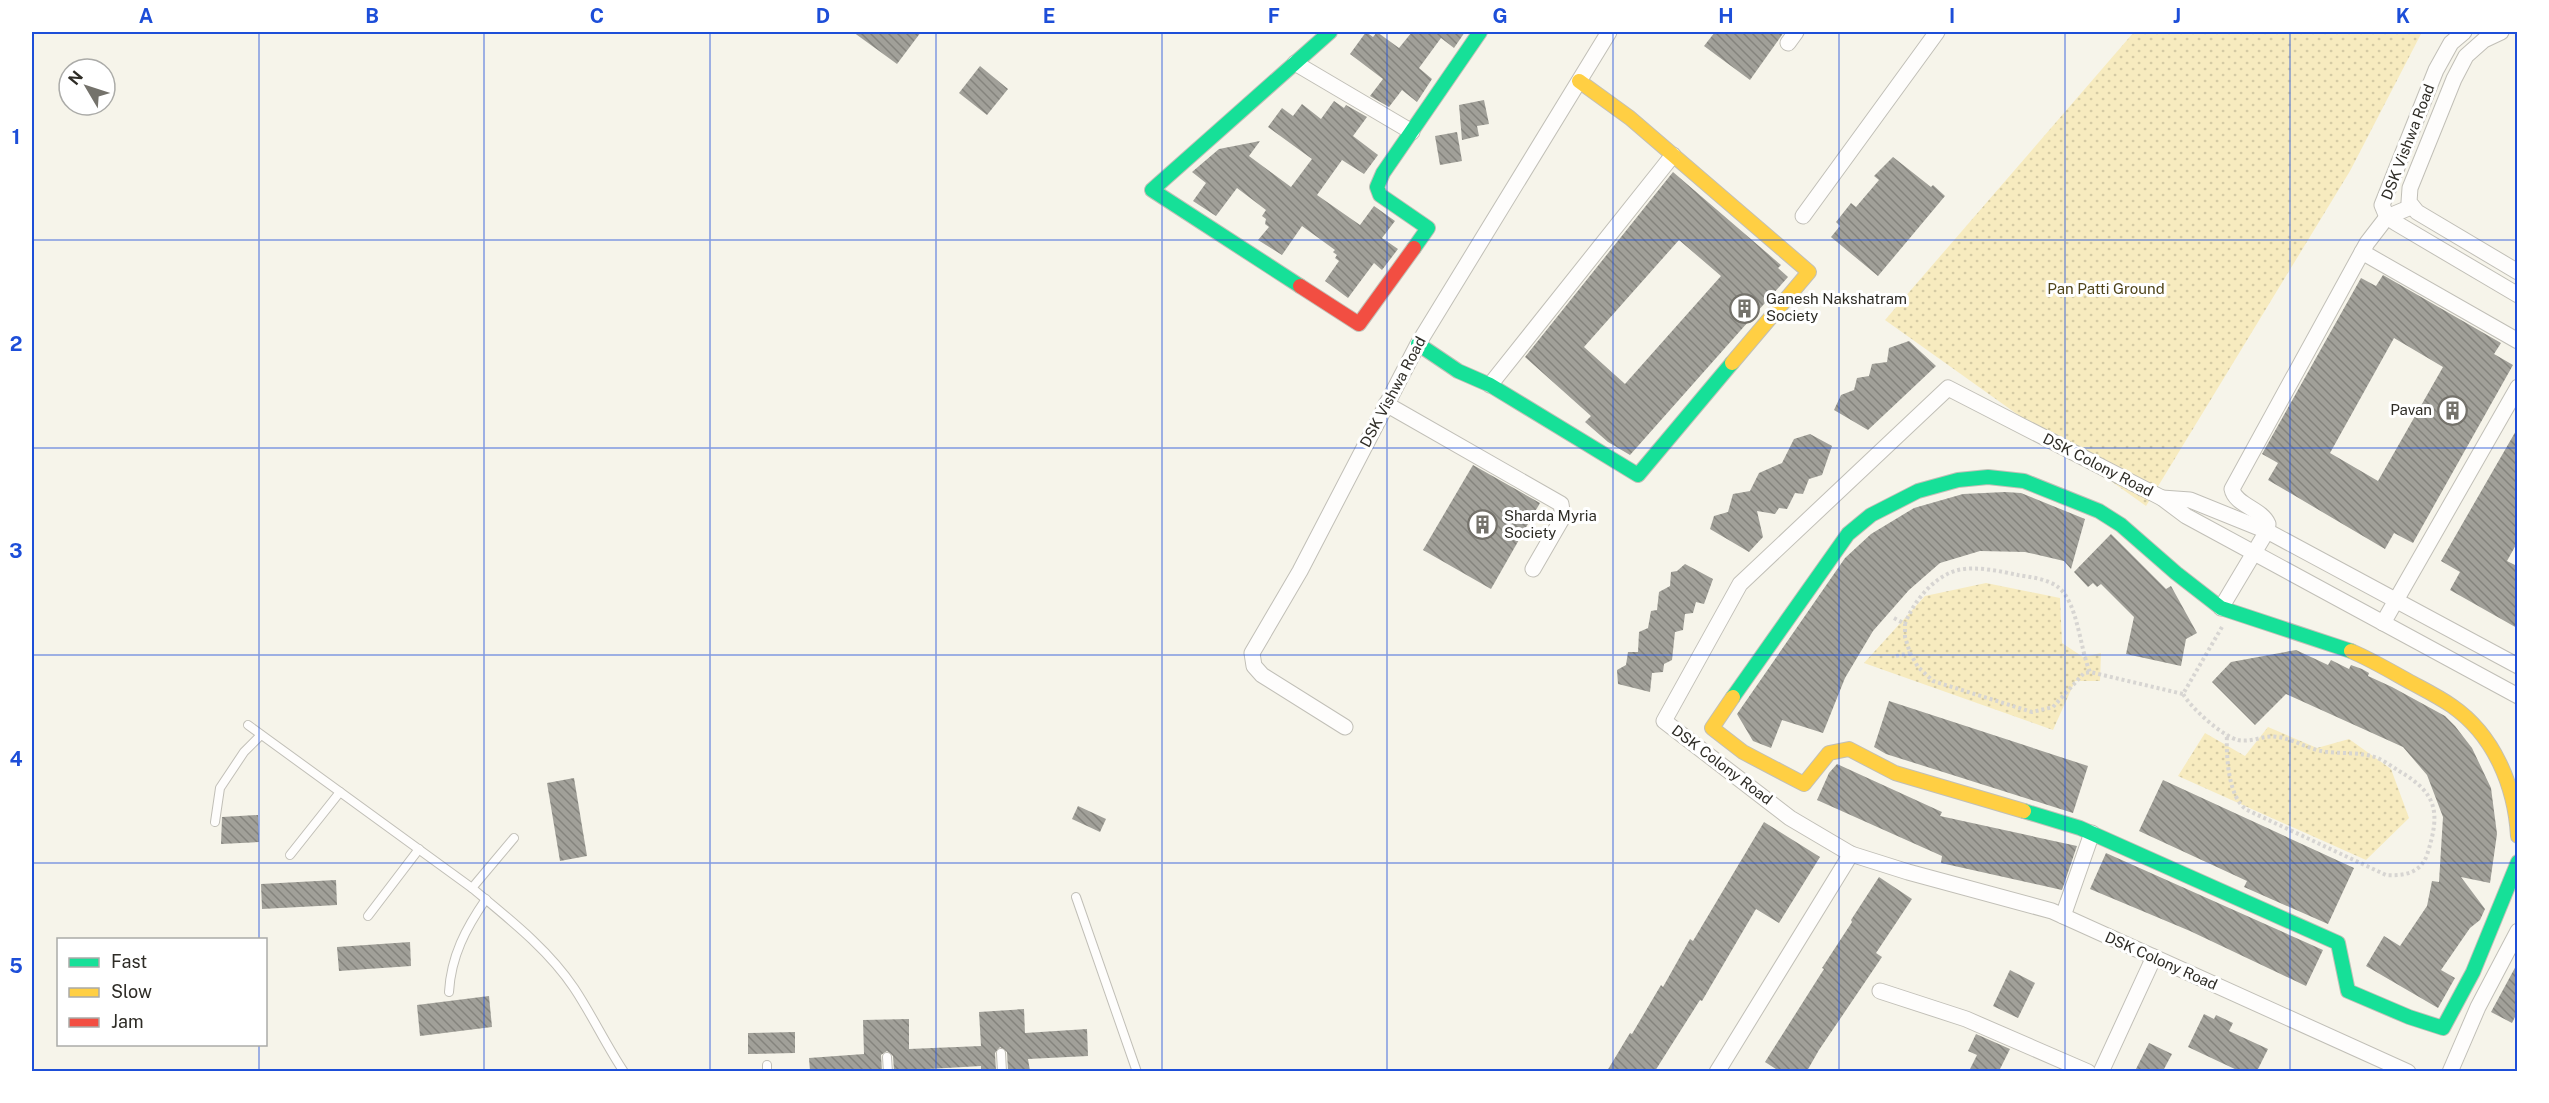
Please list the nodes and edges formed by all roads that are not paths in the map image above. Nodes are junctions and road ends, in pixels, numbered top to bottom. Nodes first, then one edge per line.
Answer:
1 (1330, 32) edge
2 (1480, 32) edge
3 (1609, 32) edge
4 (1936, 32) edge
5 (2464, 32) edge
6 (2501, 32) edge
7 (1295, 63) junction
8 (1579, 81) junction
9 (1412, 132) junction
10 (1672, 155) junction
11 (2410, 188) junction
12 (2386, 194) junction
13 (2411, 207) junction
14 (1803, 216) dead end
15 (2387, 217) junction
16 (2362, 252) junction
17 (2517, 272) edge
18 (2517, 295) edge
19 (2517, 341) edge
20 (1418, 344) junction
21 (1490, 385) junction
22 (2517, 387) edge
23 (1386, 404) junction
24 (2162, 498) junction
25 (2267, 531) junction
26 (2254, 552) junction
27 (1533, 569) dead end
28 (2396, 599) junction
29 (2227, 609) junction
30 (2384, 622) junction
31 (2517, 666) edge
32 (2517, 696) edge
33 (248, 726) dead end
34 (1345, 728) dead end
35 (261, 735) junction
36 (340, 792) junction
37 (216, 822) dead end
38 (2092, 833) junction
39 (2517, 836) edge
40 (514, 838) dead end
41 (419, 849) junction
42 (1851, 854) junction
43 (290, 855) dead end
44 (2517, 862) edge
45 (472, 888) junction
46 (1076, 897) dead end
47 (486, 899) junction
48 (368, 916) dead end
49 (2063, 916) junction
50 (2517, 931) edge
51 (2154, 957) junction
52 (1880, 991) dead end
53 (449, 992) dead end
54 (1001, 1053) dead end
55 (887, 1057) dead end
56 (624, 1071) edge
57 (888, 1071) edge
58 (1002, 1071) edge
59 (1137, 1071) edge
60 (1717, 1071) edge
61 (2088, 1071) edge
62 (2102, 1071) edge
63 (2408, 1071) edge
64 (2450, 1071) edge

1 - 7 street
2 - 9 street
3 - 8 street, DSK Vishwa Road
4 - 14 street
5 - 12 street, DSK Vishwa Road
6 - 11 street, DSK Vishwa Road
7 - 9 street
7 - 9 street
8 - 10 street
8 - 20 street, DSK Vishwa Road
10 - 21 street
10 - 21 street
11 - 12 street
11 - 13 street, DSK Vishwa Road
12 - 15 street, DSK Vishwa Road
13 - 15 street
13 - 17 street, DSK Vishwa Road
15 - 16 street
15 - 18 street, DSK Vishwa Road
16 - 19 street
16 - 25 street
20 - 21 street
20 - 23 street, DSK Vishwa Road
22 - 28 street
23 - 27 street
23 - 34 street, DSK Vishwa Road
24 - 25 street, DSK Colony Road
24 - 26 street, DSK Colony Road
24 - 42 street, DSK Colony Road
25 - 26 street
25 - 28 street, DSK Colony Road
26 - 29 street
26 - 30 street, DSK Colony Road
28 - 30 street
28 - 31 street, DSK Colony Road
29 - 38 street
29 - 39 street
30 - 32 street, DSK Colony Road
33 - 35 lane
35 - 36 lane
35 - 37 lane
36 - 41 lane
36 - 43 lane
38 - 44 street
38 - 49 street
40 - 45 lane
41 - 45 lane
41 - 48 lane
42 - 49 street, DSK Colony Road
42 - 60 street
45 - 47 lane
46 - 59 lane
47 - 53 lane
47 - 56 lane
49 - 51 street, DSK Colony Road
50 - 64 street
51 - 62 street
51 - 63 street, DSK Colony Road
52 - 61 street
54 - 58 lane
55 - 57 lane

